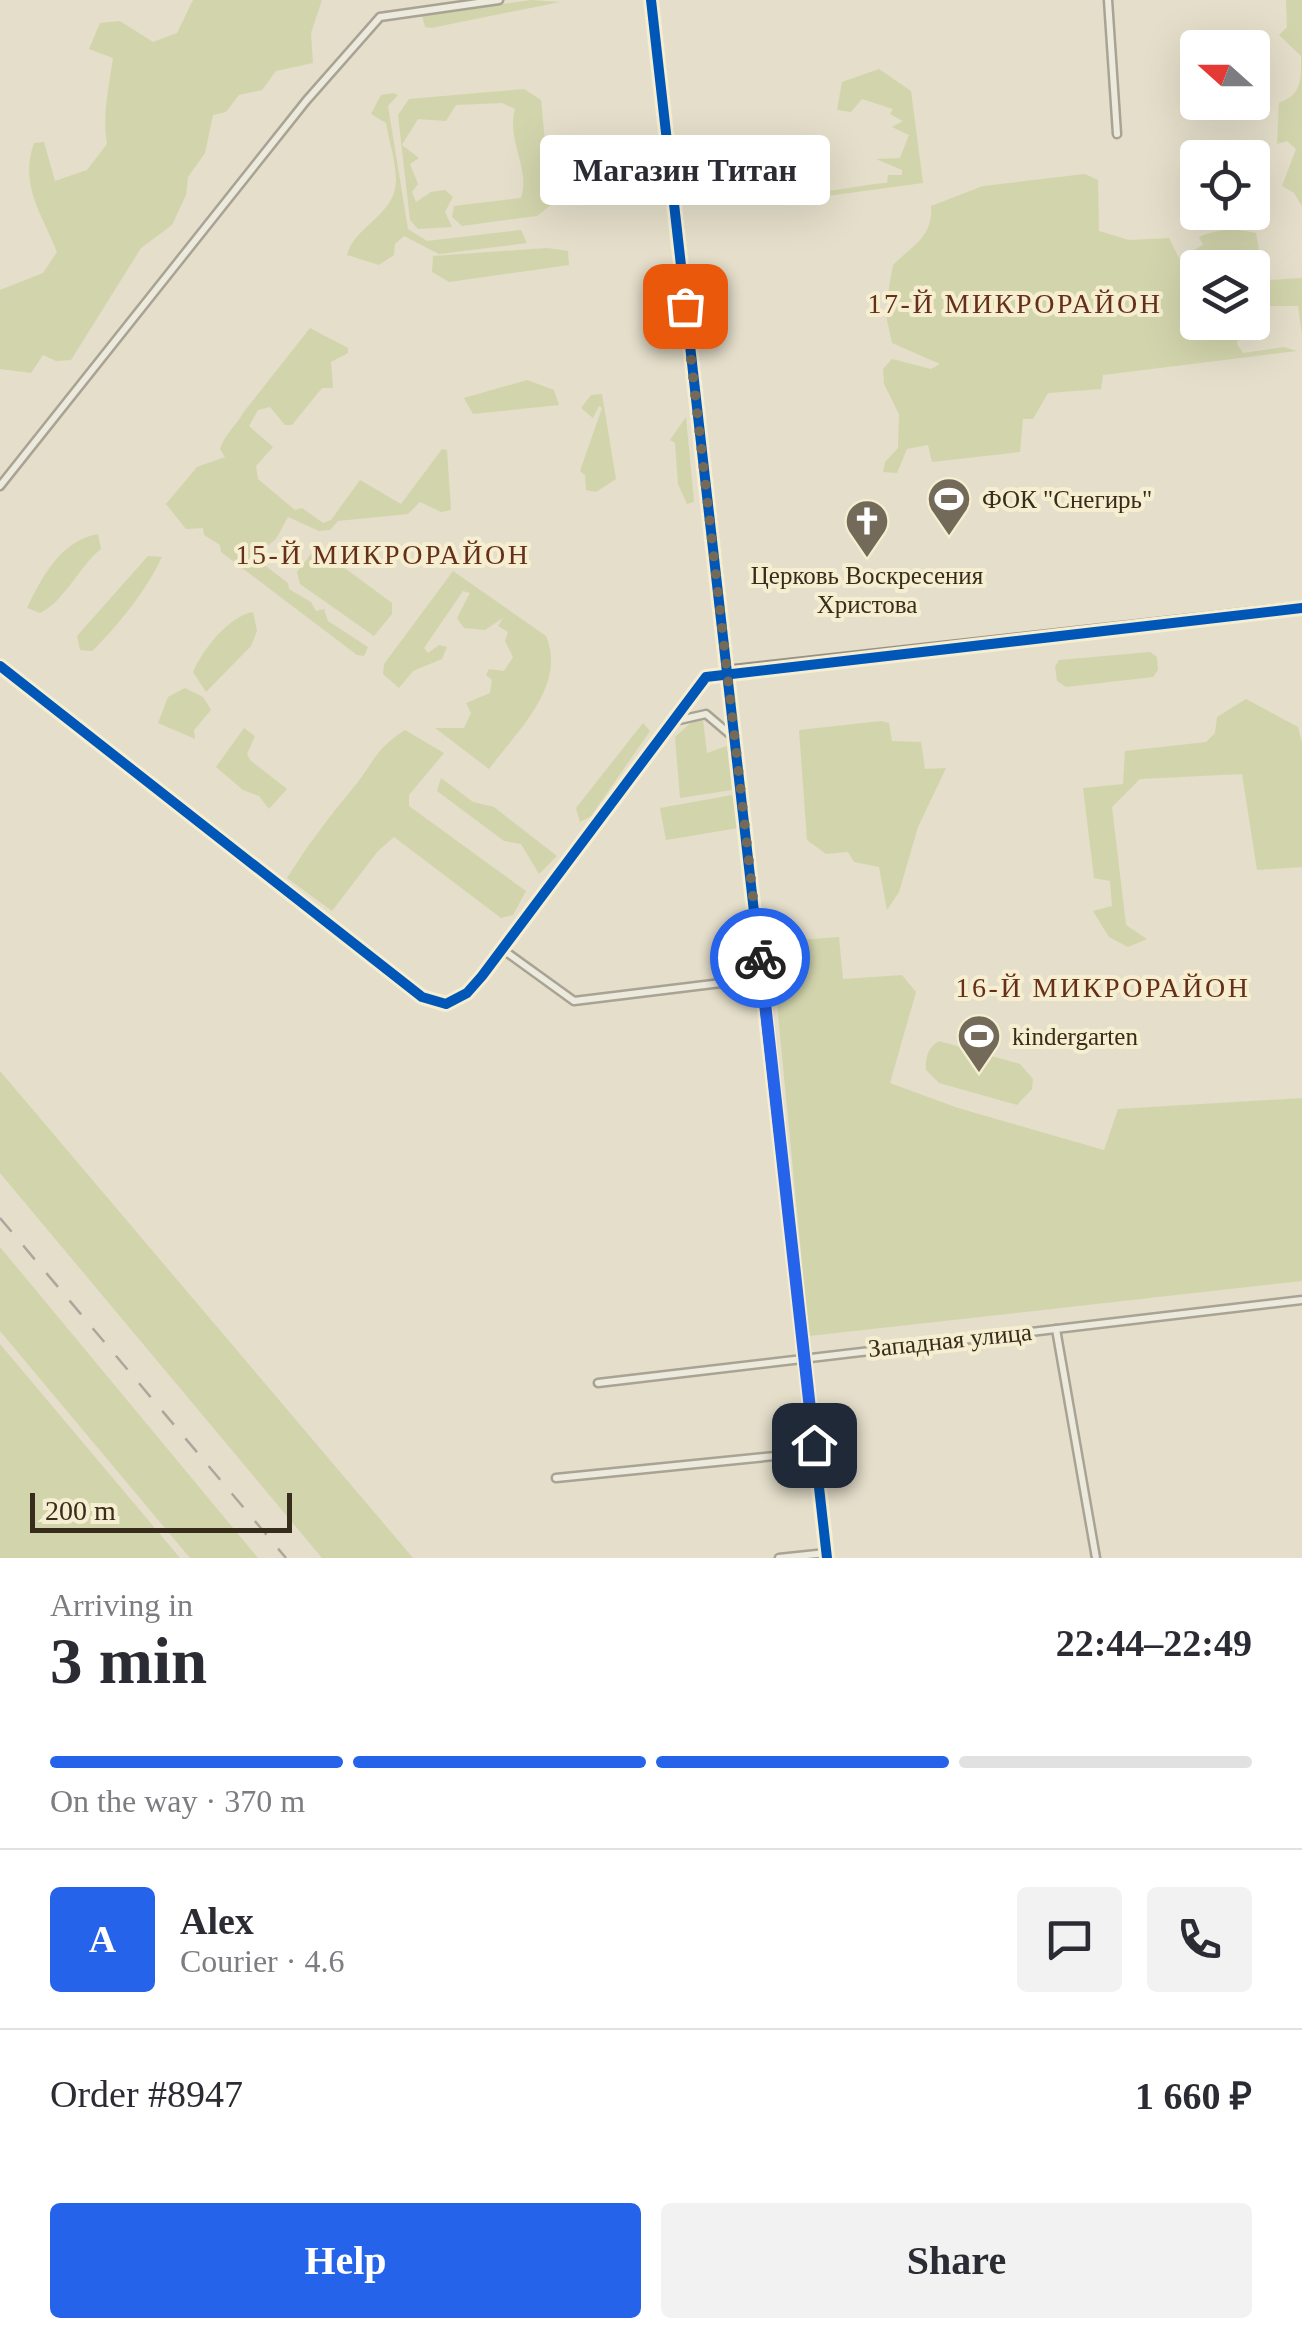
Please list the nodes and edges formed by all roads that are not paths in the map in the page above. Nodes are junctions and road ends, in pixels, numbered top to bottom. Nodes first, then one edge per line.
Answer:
1 (500, 0) edge
2 (651, 0) edge
3 (1108, 0) edge
4 (1117, 134) dead end
5 (0, 486) edge
6 (1302, 608) edge
7 (0, 666) edge
8 (726, 672) junction
9 (674, 721) junction
10 (734, 739) junction
11 (502, 949) junction
12 (762, 978) junction
13 (1302, 1300) edge
14 (1056, 1329) junction
15 (805, 1356) junction
16 (598, 1384) dead end
17 (815, 1452) junction
18 (556, 1478) dead end
19 (827, 1555) edge
20 (779, 1558) edge
21 (1096, 1558) edge

1 - 5 street
2 - 8 street
3 - 4 street
6 - 8 street
7 - 11 street
8 - 9 street
8 - 10 street
9 - 10 street
9 - 11 street
10 - 12 street
11 - 12 street
12 - 15 street
13 - 14 street, Западная улица
14 - 15 street, Западная улица
14 - 21 street
15 - 16 street, Западная улица
15 - 17 street
17 - 18 street
17 - 19 street
19 - 20 street

